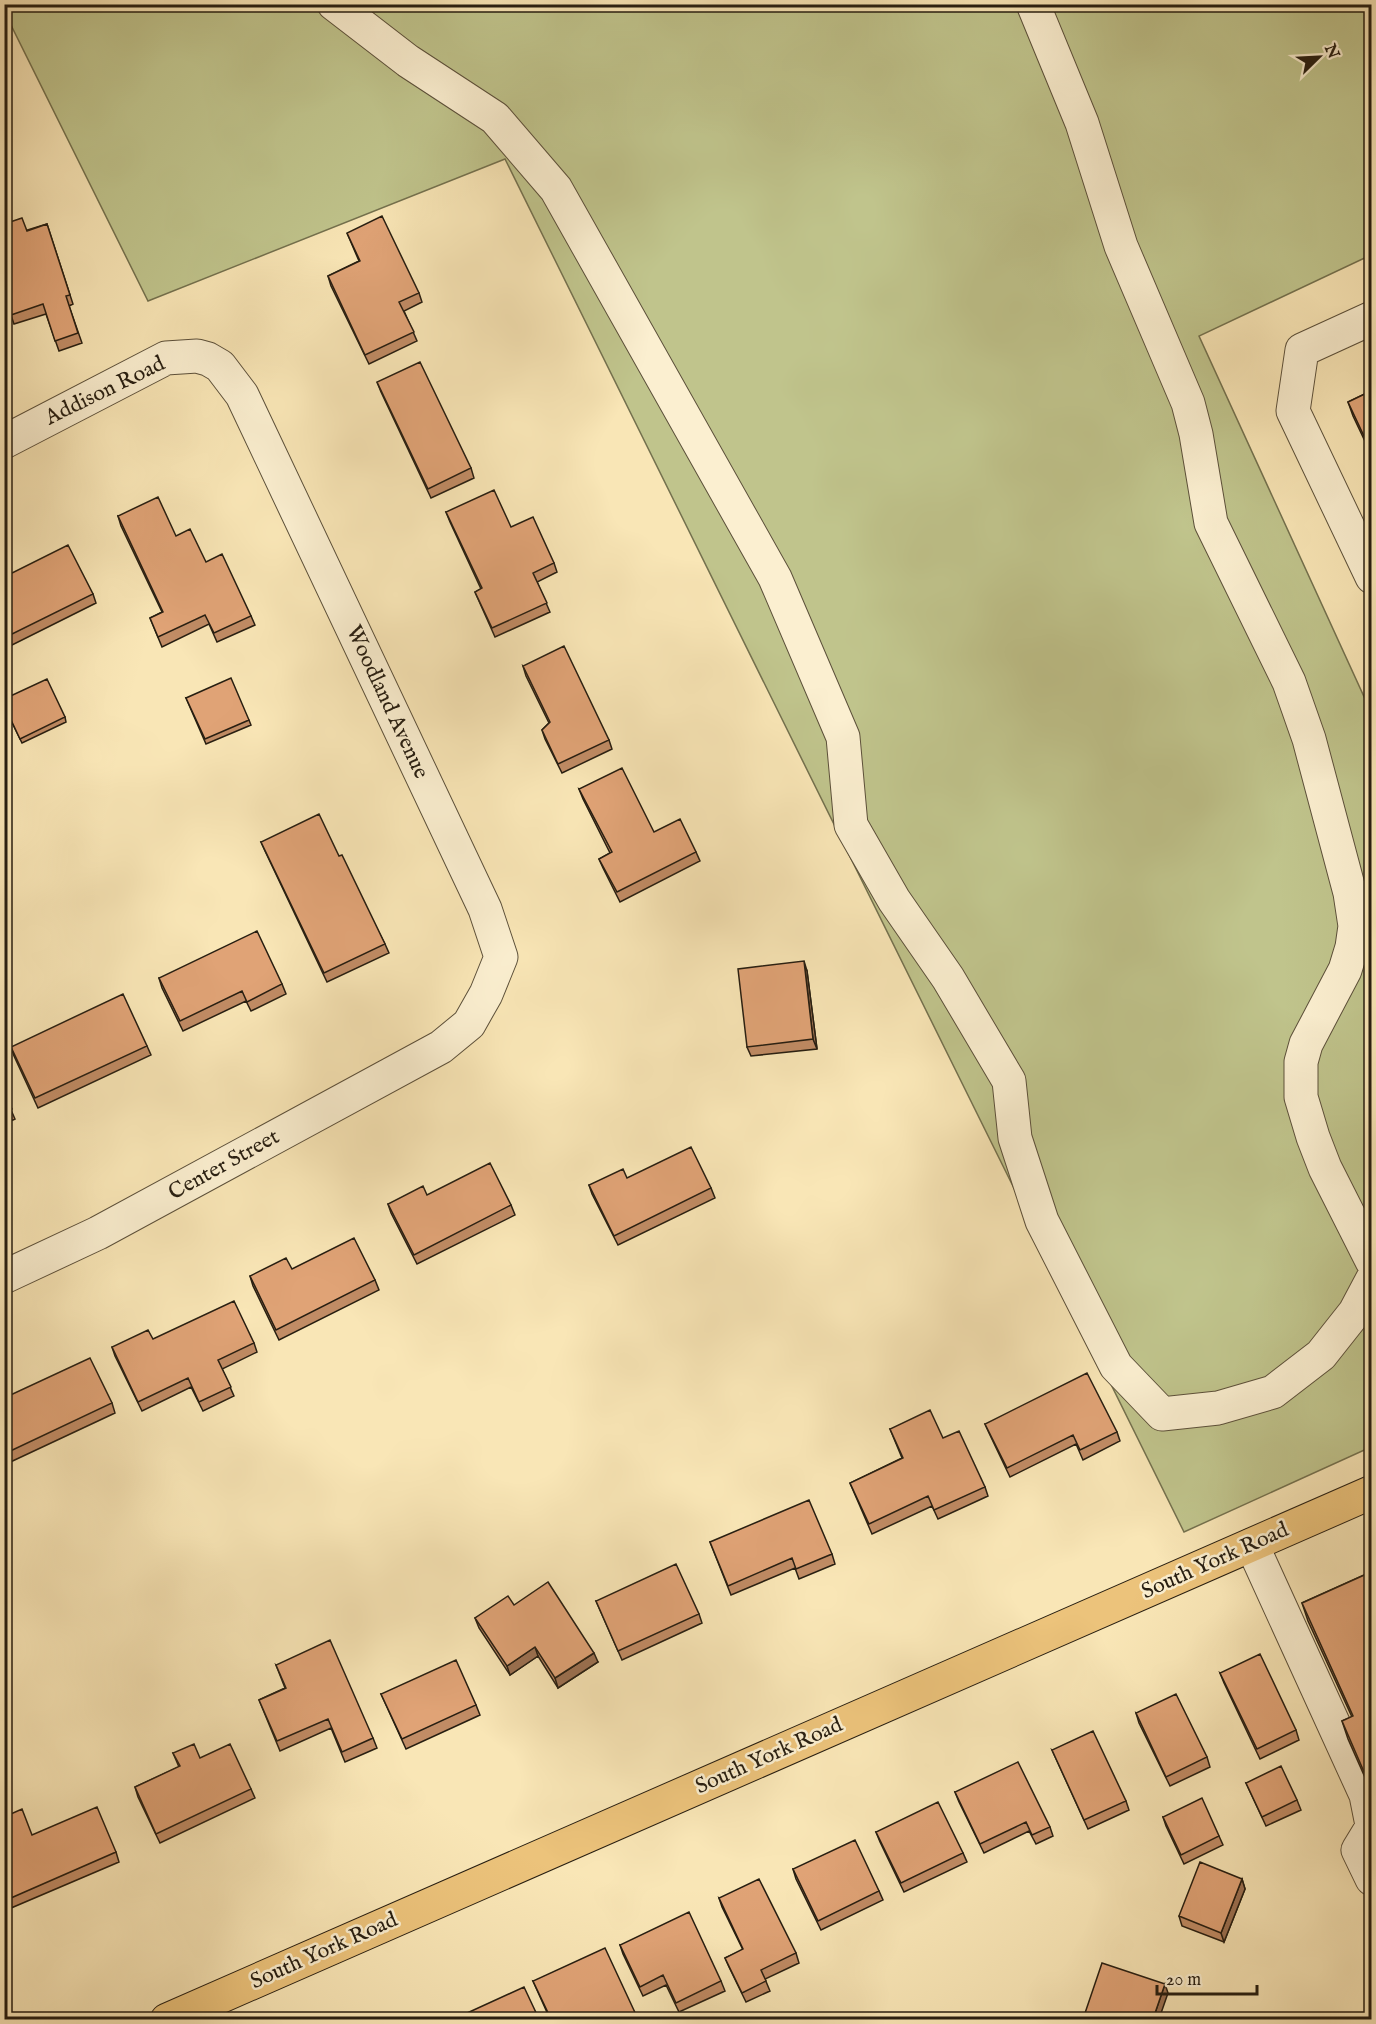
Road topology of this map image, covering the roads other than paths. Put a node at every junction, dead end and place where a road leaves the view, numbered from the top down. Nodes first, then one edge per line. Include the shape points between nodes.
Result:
1 (334, 4) edge
2 (1033, 4) edge
3 (1371, 318) edge
4 (208, 359) joint
5 (4, 442) edge
6 (1371, 577) edge
7 (441, 1047) joint
8 (1371, 1261) edge
9 (4, 1277) edge
10 (1371, 1280) edge
11 (1371, 1492) edge
12 (1252, 1545) junction
13 (1371, 1826) edge
14 (1371, 1879) edge
15 (167, 2019) edge

1 - 10 street via 408,61 495,118 556,189 775,578 843,737 851,825 1008,1081 1015,1138 1042,1221 1116,1366 1162,1414 1218,1408 1273,1392 1321,1355 1355,1312
2 - 8 street via 1082,123 1121,246 1188,403 1211,523 1302,713 1354,916 1352,947 1345,970 1306,1044 1300,1085 1316,1144
3 - 6 street via 1302,350 1293,411
4 - 5 street, Addison Road via 166,358
4 - 7 street, Woodland Avenue via 220,366 242,395 485,909 498,947 501,957 486,994 469,1023
7 - 9 street, Center Street via 98,1233
11 - 12 main road, South York Road
12 - 13 street via 1366,1795
12 - 15 main road, South York Road
13 - 14 street via 1358,1850

